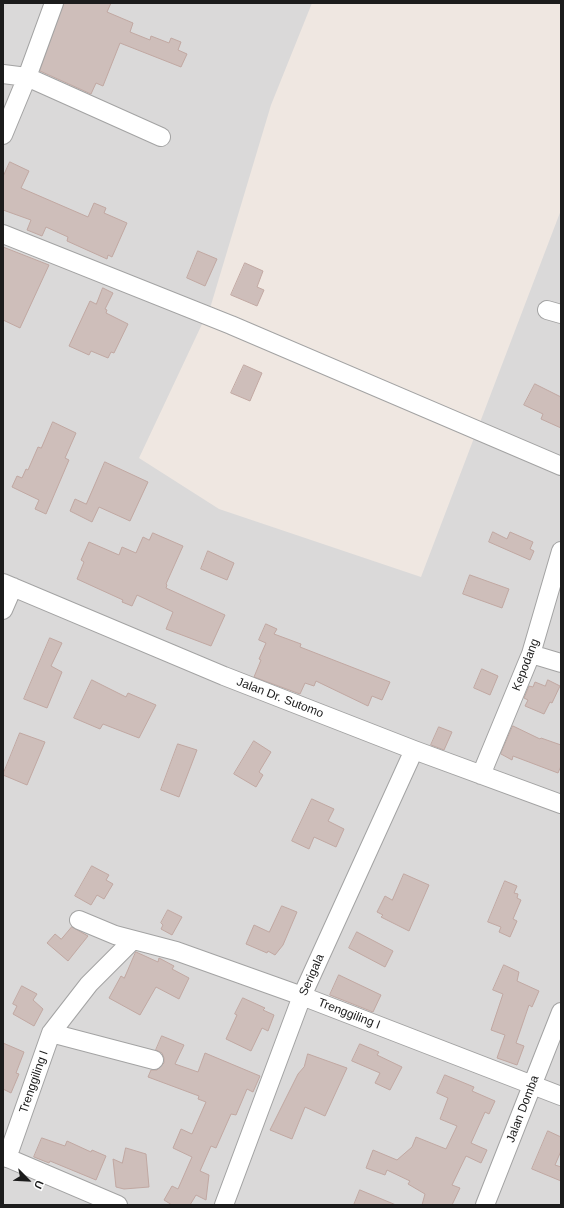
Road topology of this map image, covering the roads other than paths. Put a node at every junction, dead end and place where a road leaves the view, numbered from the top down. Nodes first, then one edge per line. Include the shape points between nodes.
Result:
1 (54, 3) edge
2 (3, 74) edge
3 (27, 77) junction
4 (3, 135) edge
5 (161, 137) dead end
6 (3, 234) edge
7 (561, 466) edge
8 (561, 551) edge
9 (8, 585) edge
10 (3, 610) edge
11 (531, 654) junction
12 (561, 663) edge
13 (414, 750) junction
14 (481, 775) junction
15 (561, 804) edge
16 (79, 920) dead end
17 (133, 940) junction
18 (302, 996) junction
19 (561, 1012) edge
20 (51, 1033) junction
21 (154, 1060) dead end
22 (533, 1084) junction
23 (561, 1096) edge
24 (5, 1157) edge
25 (118, 1205) edge
26 (224, 1205) edge
27 (485, 1205) edge

1 - 3 street
2 - 3 street
3 - 4 street
3 - 5 street
6 - 7 street via 231,325
8 - 11 street, Kepodang
9 - 10 street
9 - 13 street, Jalan Dr. Sutomo via 224,676
11 - 12 street
11 - 14 street, Kepodang
13 - 14 street, Jalan Dr. Sutomo
13 - 18 street, Serigala
14 - 15 street, Jalan Dr. Sutomo
16 - 17 street, Trenggiling I
17 - 18 street, Trenggiling I via 176,951
17 - 20 street, Trenggiling I via 89,984
18 - 22 street, Trenggiling I
18 - 26 street, Serigala
19 - 22 street, Jalan Domba
20 - 21 street
20 - 24 street, Trenggiling I
22 - 23 street, Trenggiling I
22 - 27 street, Jalan Domba
24 - 25 street

